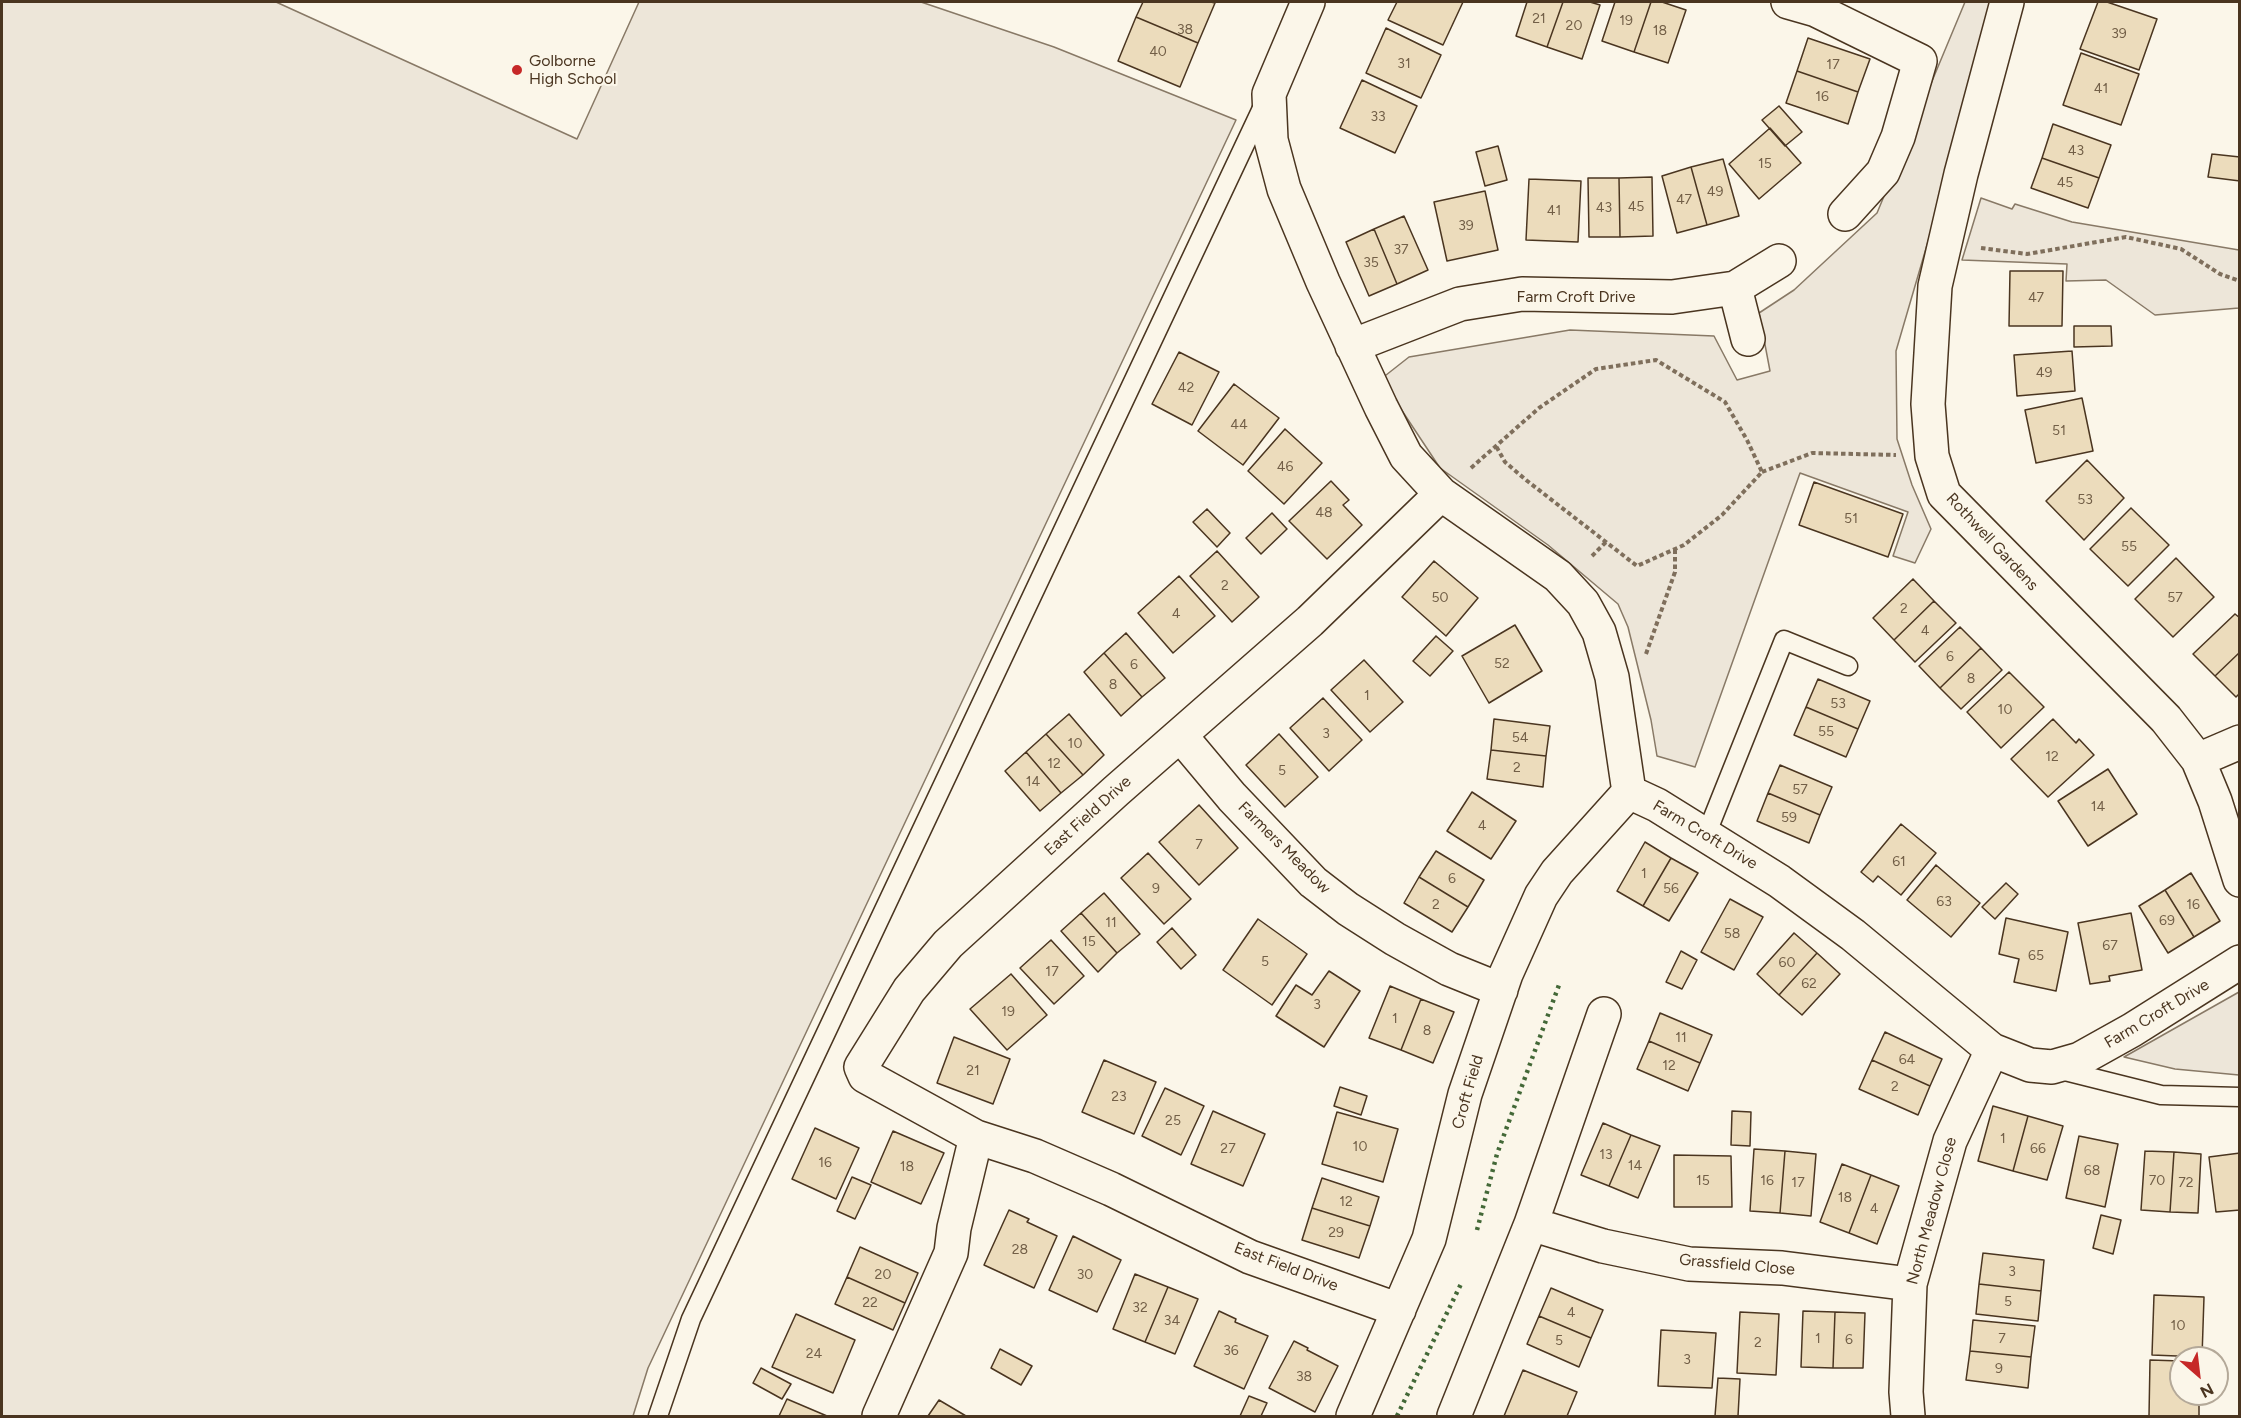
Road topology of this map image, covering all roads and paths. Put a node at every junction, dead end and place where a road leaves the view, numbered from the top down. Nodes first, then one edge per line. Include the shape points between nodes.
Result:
1 (1308, 2) edge
2 (1788, 2) edge
3 (2007, 2) edge
4 (1269, 94) junction
5 (1845, 214) dead end
6 (1945, 242) junction
7 (1779, 261) dead end
8 (2240, 281) edge
9 (1735, 288) junction
10 (1748, 339) dead end
11 (1352, 345) junction
12 (1496, 446) junction
13 (1932, 456) junction
14 (1762, 472) junction
15 (1441, 495) junction
16 (1675, 549) junction
17 (1642, 664) dead end
18 (1848, 666) dead end
19 (1180, 735) junction
20 (2240, 742) edge
21 (2198, 760) junction
22 (1629, 792) junction
23 (1706, 835) junction
24 (2240, 880) edge
25 (2240, 962) edge
26 (1501, 990) junction
27 (1604, 1014) dead end
28 (1992, 1050) junction
29 (2052, 1067) junction
30 (2240, 1097) edge
31 (976, 1137) junction
32 (1531, 1224) junction
33 (1910, 1284) junction
34 (1399, 1310) junction
35 (658, 1416) edge
36 (879, 1416) edge
37 (1353, 1416) edge
38 (1454, 1416) edge
39 (1908, 1416) edge

1 - 4 street
2 - 5 street via 1815,10 1920,61 1898,137 1883,172
3 - 6 street, Rothwell Gardens
4 - 11 street via 1271,140 1282,181
4 - 35 lane via 696,1309
6 - 8 path via 2026,254 2126,237 2181,249 2220,274
6 - 13 street, Rothwell Gardens via 1935,286 1928,404
7 - 9 street, Farm Croft Drive
9 - 10 street
9 - 11 street, Farm Croft Drive via 1672,297 1512,296 1460,304
11 - 15 street via 1406,456
12 - 14 path via 1539,408 1596,369 1656,360 1725,402
12 - 15 path
12 - 16 path via 1505,462 1526,480 1637,566
13 - 14 path via 1812,453
13 - 21 street, Rothwell Gardens via 1944,494 2166,719
14 - 16 path via 1722,515
15 - 19 street, East Field Drive via 1310,621
15 - 22 street via 1558,576 1583,603 1599,632 1612,677
16 - 17 path via 1675,572
18 - 23 lane via 1784,640
19 - 26 street, Farmers Meadow via 1232,797 1313,882 1395,939 1449,969
19 - 31 street, East Field Drive via 948,944 909,990 863,1063 865,1076
20 - 21 street
21 - 24 street, Rothwell Gardens
22 - 23 street, Farm Croft Drive
22 - 26 street, Croft Field via 1557,872 1541,896
23 - 28 street, Farm Croft Drive via 1779,880 1853,935
25 - 29 street, Farm Croft Drive via 2091,1054
26 - 34 street, Croft Field via 1465,1094 1428,1239
27 - 32 street
28 - 29 street, Farm Croft Drive via 2030,1065
28 - 33 street, North Meadow Close via 1950,1141
29 - 30 lane via 2161,1095
31 - 34 street, East Field Drive via 1057,1165 1250,1257
31 - 36 street via 951,1253
32 - 33 street, Grassfield Close via 1603,1246 1689,1264 1782,1268
32 - 38 street
33 - 39 street, North Meadow Close
34 - 37 street, Croft Field

